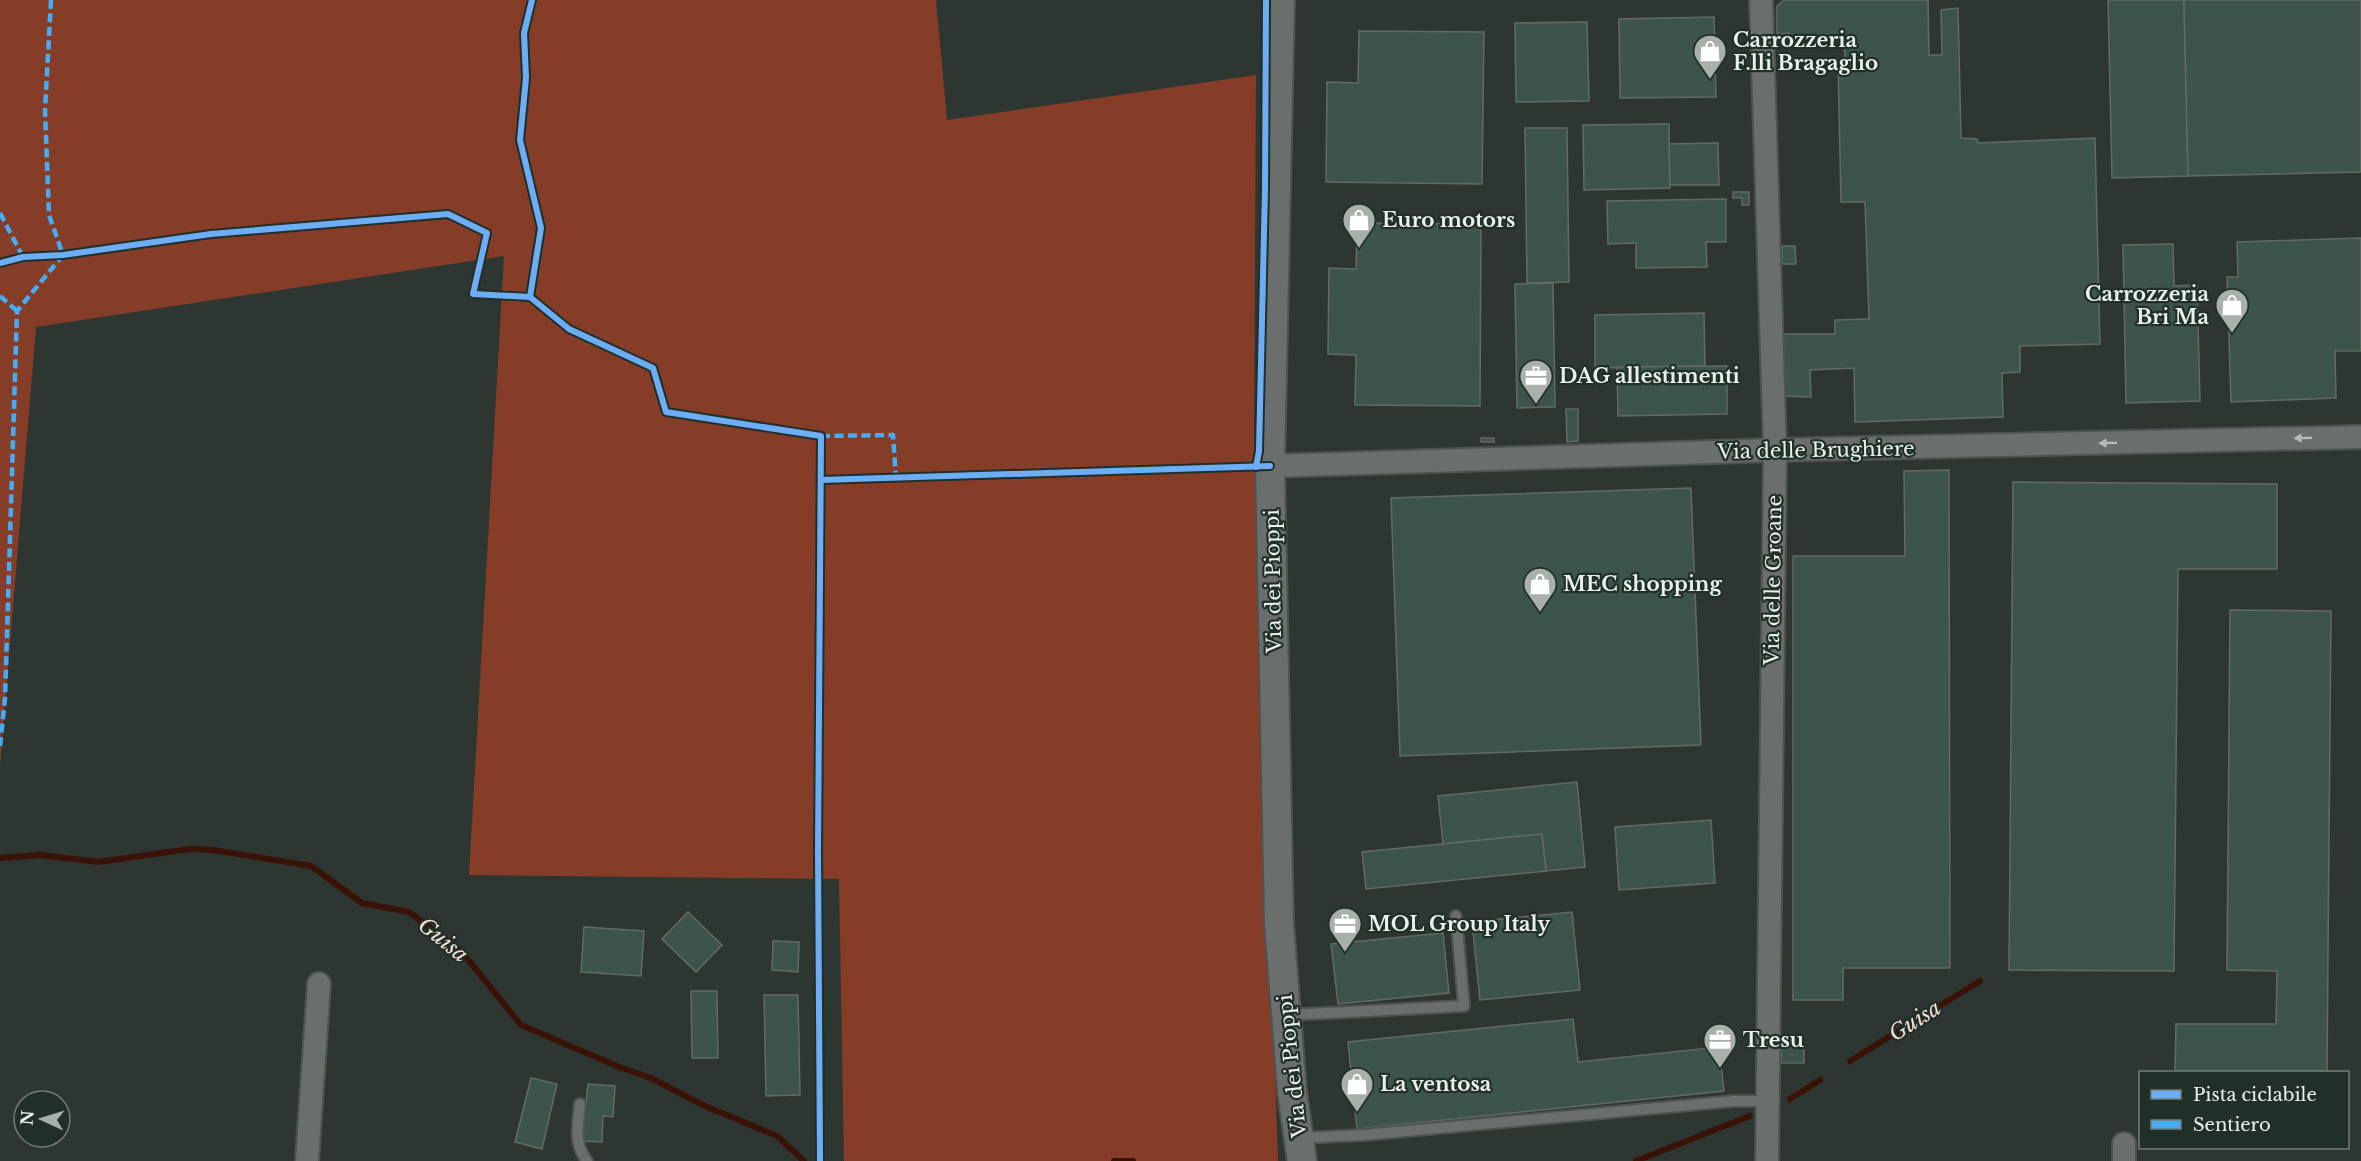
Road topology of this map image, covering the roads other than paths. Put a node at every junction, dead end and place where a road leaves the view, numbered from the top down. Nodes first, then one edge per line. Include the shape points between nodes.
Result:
1 (1280, 0) edge
2 (1761, 0) edge
3 (2361, 437) edge
4 (1775, 450) junction
5 (1270, 466) junction
6 (1456, 916) dead end
7 (319, 984) dead end
8 (1285, 1015) junction
9 (1768, 1101) junction
10 (580, 1104) dead end
11 (1300, 1149) edge
12 (307, 1161) edge
13 (587, 1161) edge
14 (1767, 1161) edge

1 - 5 street, Via dei Pioppi
2 - 4 street, Via delle Groane
3 -> 4 street, Via delle Brughiere
4 - 5 street, Via delle Brughiere
4 - 9 street, Via delle Groane
5 - 8 street, Via dei Pioppi via 1279,923
6 - 8 lane via 1464,1006
7 - 12 street
8 - 11 street, Via dei Pioppi
9 - 11 lane via 1363,1135
9 - 14 street, Via delle Groane
10 - 13 lane via 576,1140

